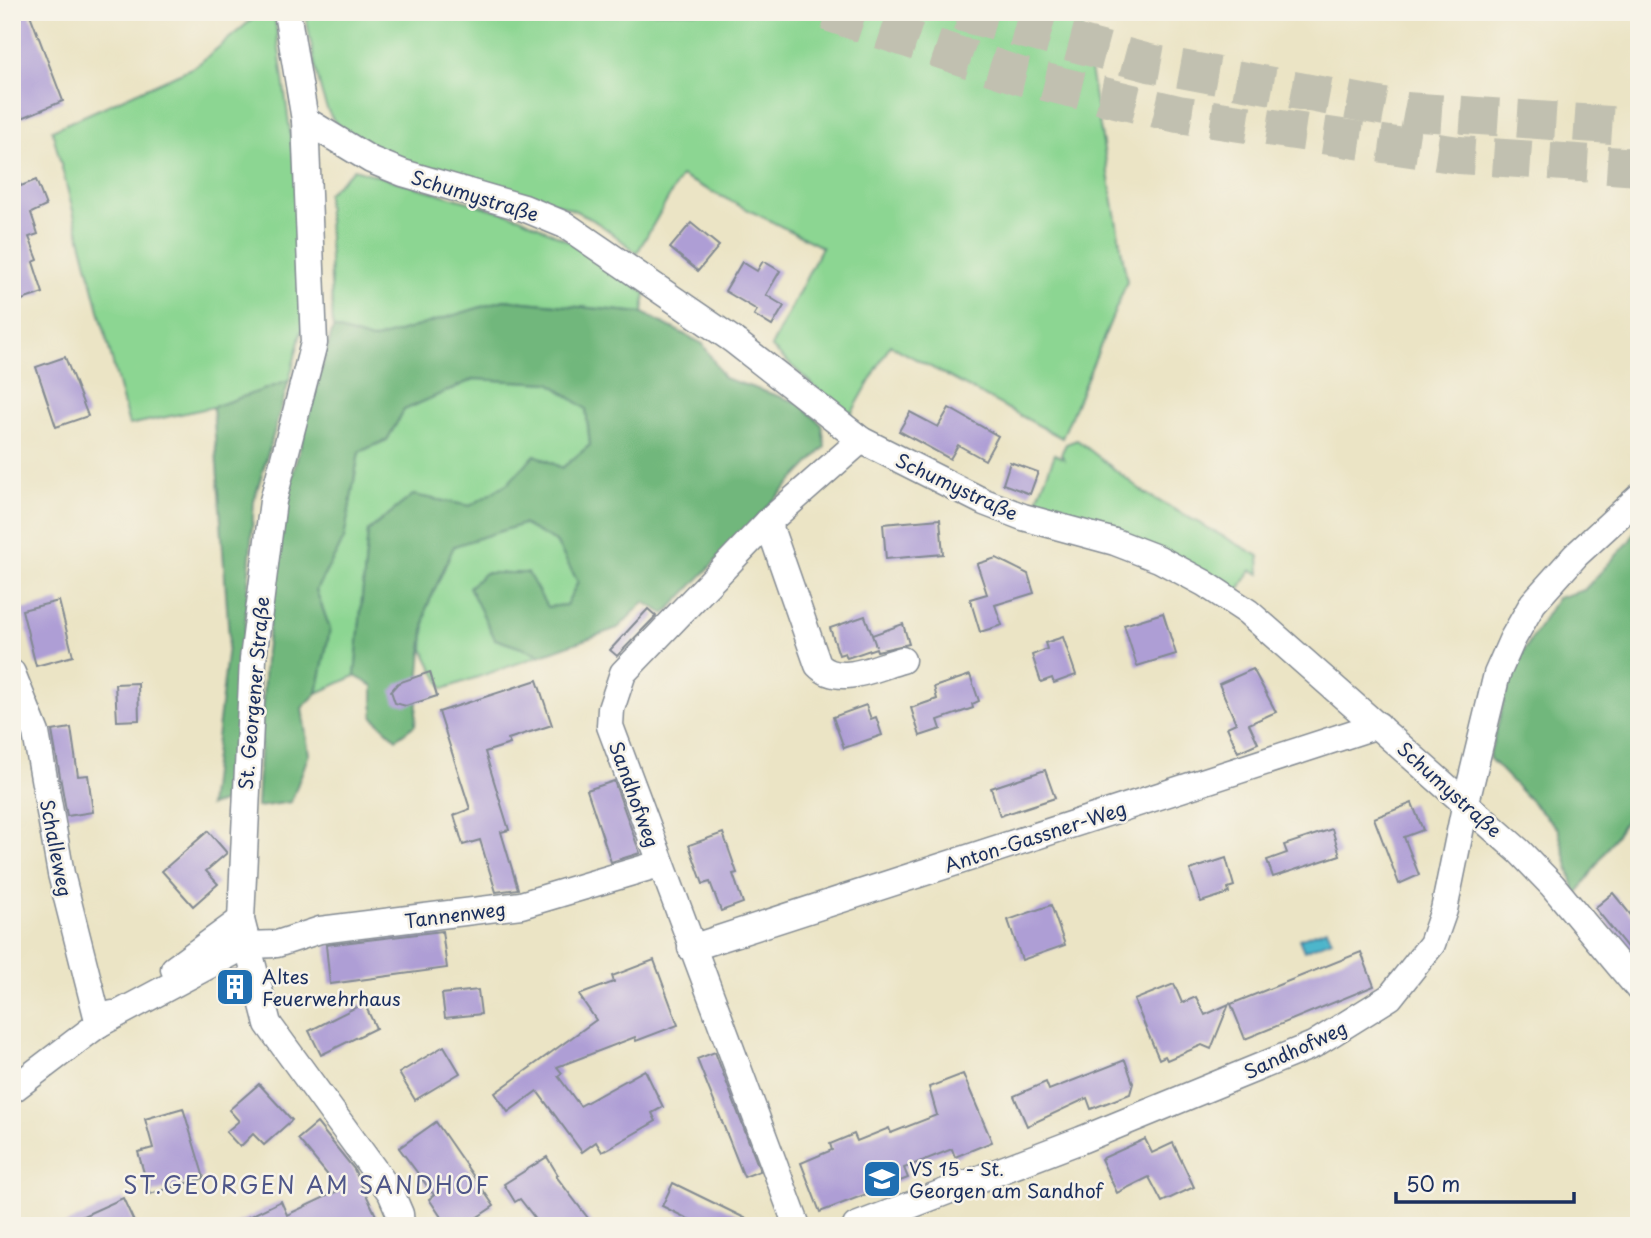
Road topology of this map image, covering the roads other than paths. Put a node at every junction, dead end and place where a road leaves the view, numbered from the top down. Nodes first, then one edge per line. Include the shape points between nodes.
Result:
1 (287, 12) edge
2 (305, 120) junction
3 (861, 440) junction
4 (1639, 497) edge
5 (768, 522) junction
6 (902, 660) dead end
7 (12, 673) edge
8 (1378, 725) junction
9 (1466, 802) junction
10 (659, 864) junction
11 (244, 932) junction
12 (691, 948) junction
13 (1639, 989) edge
14 (99, 1024) junction
15 (12, 1090) edge
16 (860, 1225) edge
17 (401, 1226) edge
18 (797, 1226) edge

1 - 2 street
2 - 3 street, Schumystraße via 371,160 403,173 524,208 565,225 733,340
2 - 11 street, St. Georgener Straße via 314,342 272,501 253,659
3 - 5 street, Sandhofweg
3 - 8 street, Schumystraße via 984,502 1115,542 1204,583 1248,612
4 - 9 street, Sandhofweg via 1576,555 1522,622 1497,674
5 - 6 street via 818,665 838,677
5 - 10 street, Sandhofweg via 623,673 611,709 610,726
7 - 14 street, Schalleweg via 36,733 61,874
8 - 9 street, Schumystraße
8 - 12 street, Anton-Gassner-Weg
9 - 13 street, Schumystraße via 1552,885
9 - 16 street, Sandhofweg via 1444,910 1432,944 1390,997 1313,1045
10 - 11 street, Tannenweg via 521,905 320,930 277,944
10 - 12 street, Sandhofweg
11 - 14 street
11 - 17 street, St. Georgener Straße via 268,1024 391,1193
12 - 18 street, Sandhofweg
14 - 15 street

